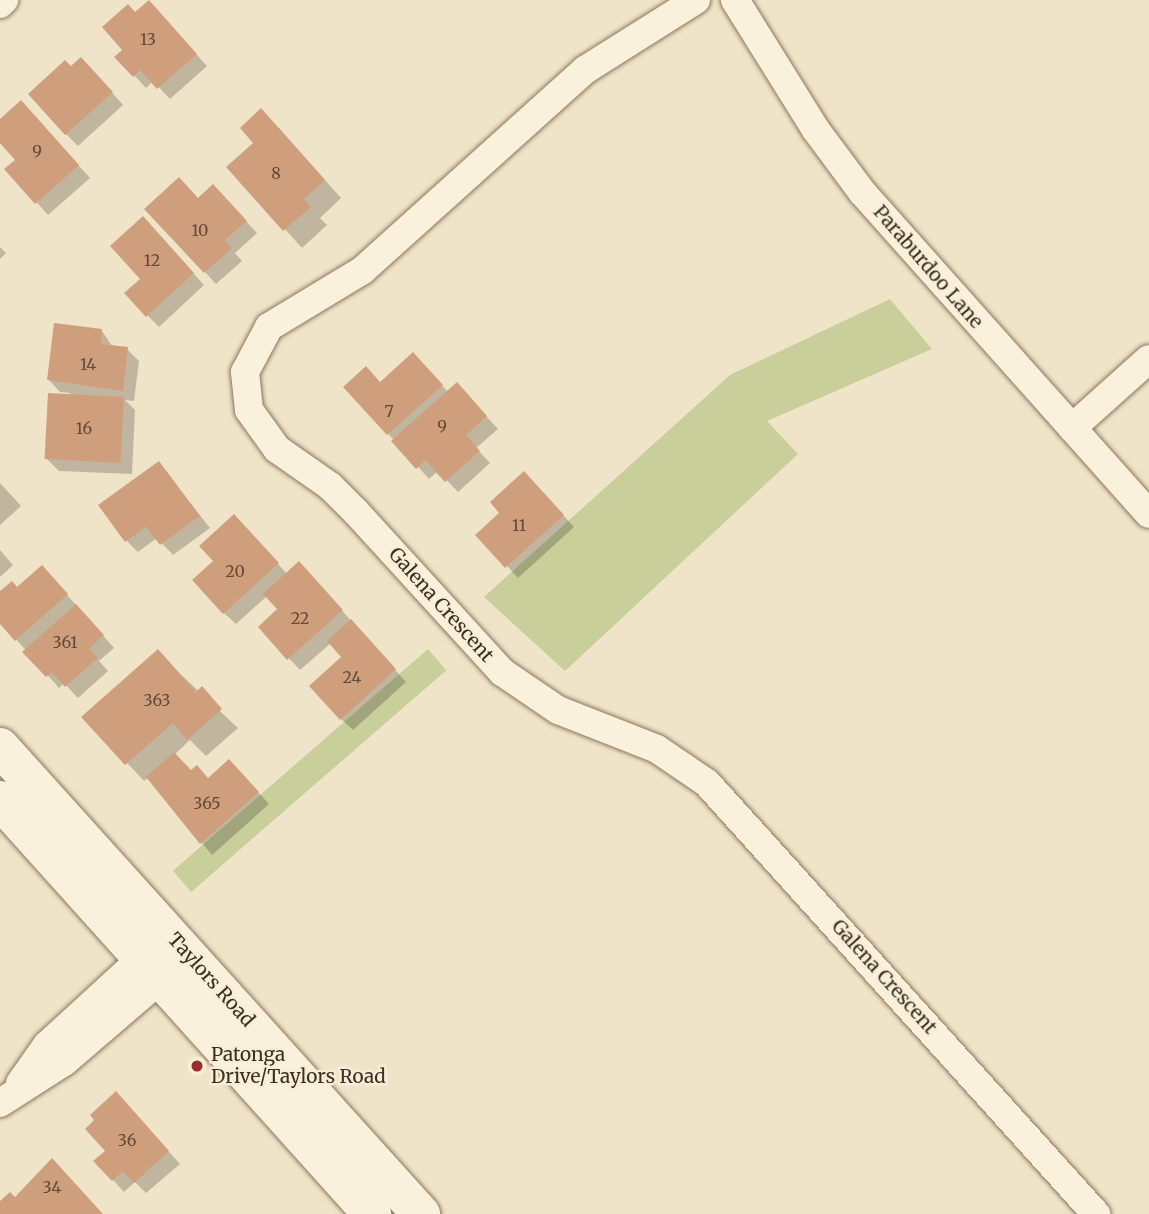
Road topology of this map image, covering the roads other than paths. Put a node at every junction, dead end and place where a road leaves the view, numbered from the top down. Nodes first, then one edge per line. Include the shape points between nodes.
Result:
1 (4, 0) edge
2 (696, 0) edge
3 (735, 0) edge
4 (0, 4) edge
5 (1149, 359) edge
6 (1072, 428) junction
7 (1149, 514) edge
8 (0, 747) edge
9 (0, 800) edge
10 (180, 946) junction
11 (152, 968) junction
12 (7, 1097) edge
13 (372, 1214) edge
14 (421, 1214) edge
15 (1096, 1214) edge

1 - 4 street
2 - 15 street, Galena Crescent via 585,70 363,271 269,327 245,372 248,410 277,449 330,486 502,671 558,710 681,763 727,802
3 - 6 street, Paraburdoo Lane via 816,130 862,192
5 - 6 street
6 - 7 street, Paraburdoo Lane
8 - 10 main road, Taylors Road
9 - 11 main road, Taylors Road
10 - 11 main road
10 - 14 main road, Taylors Road
11 - 12 street via 64,1062
11 - 13 main road, Taylors Road

